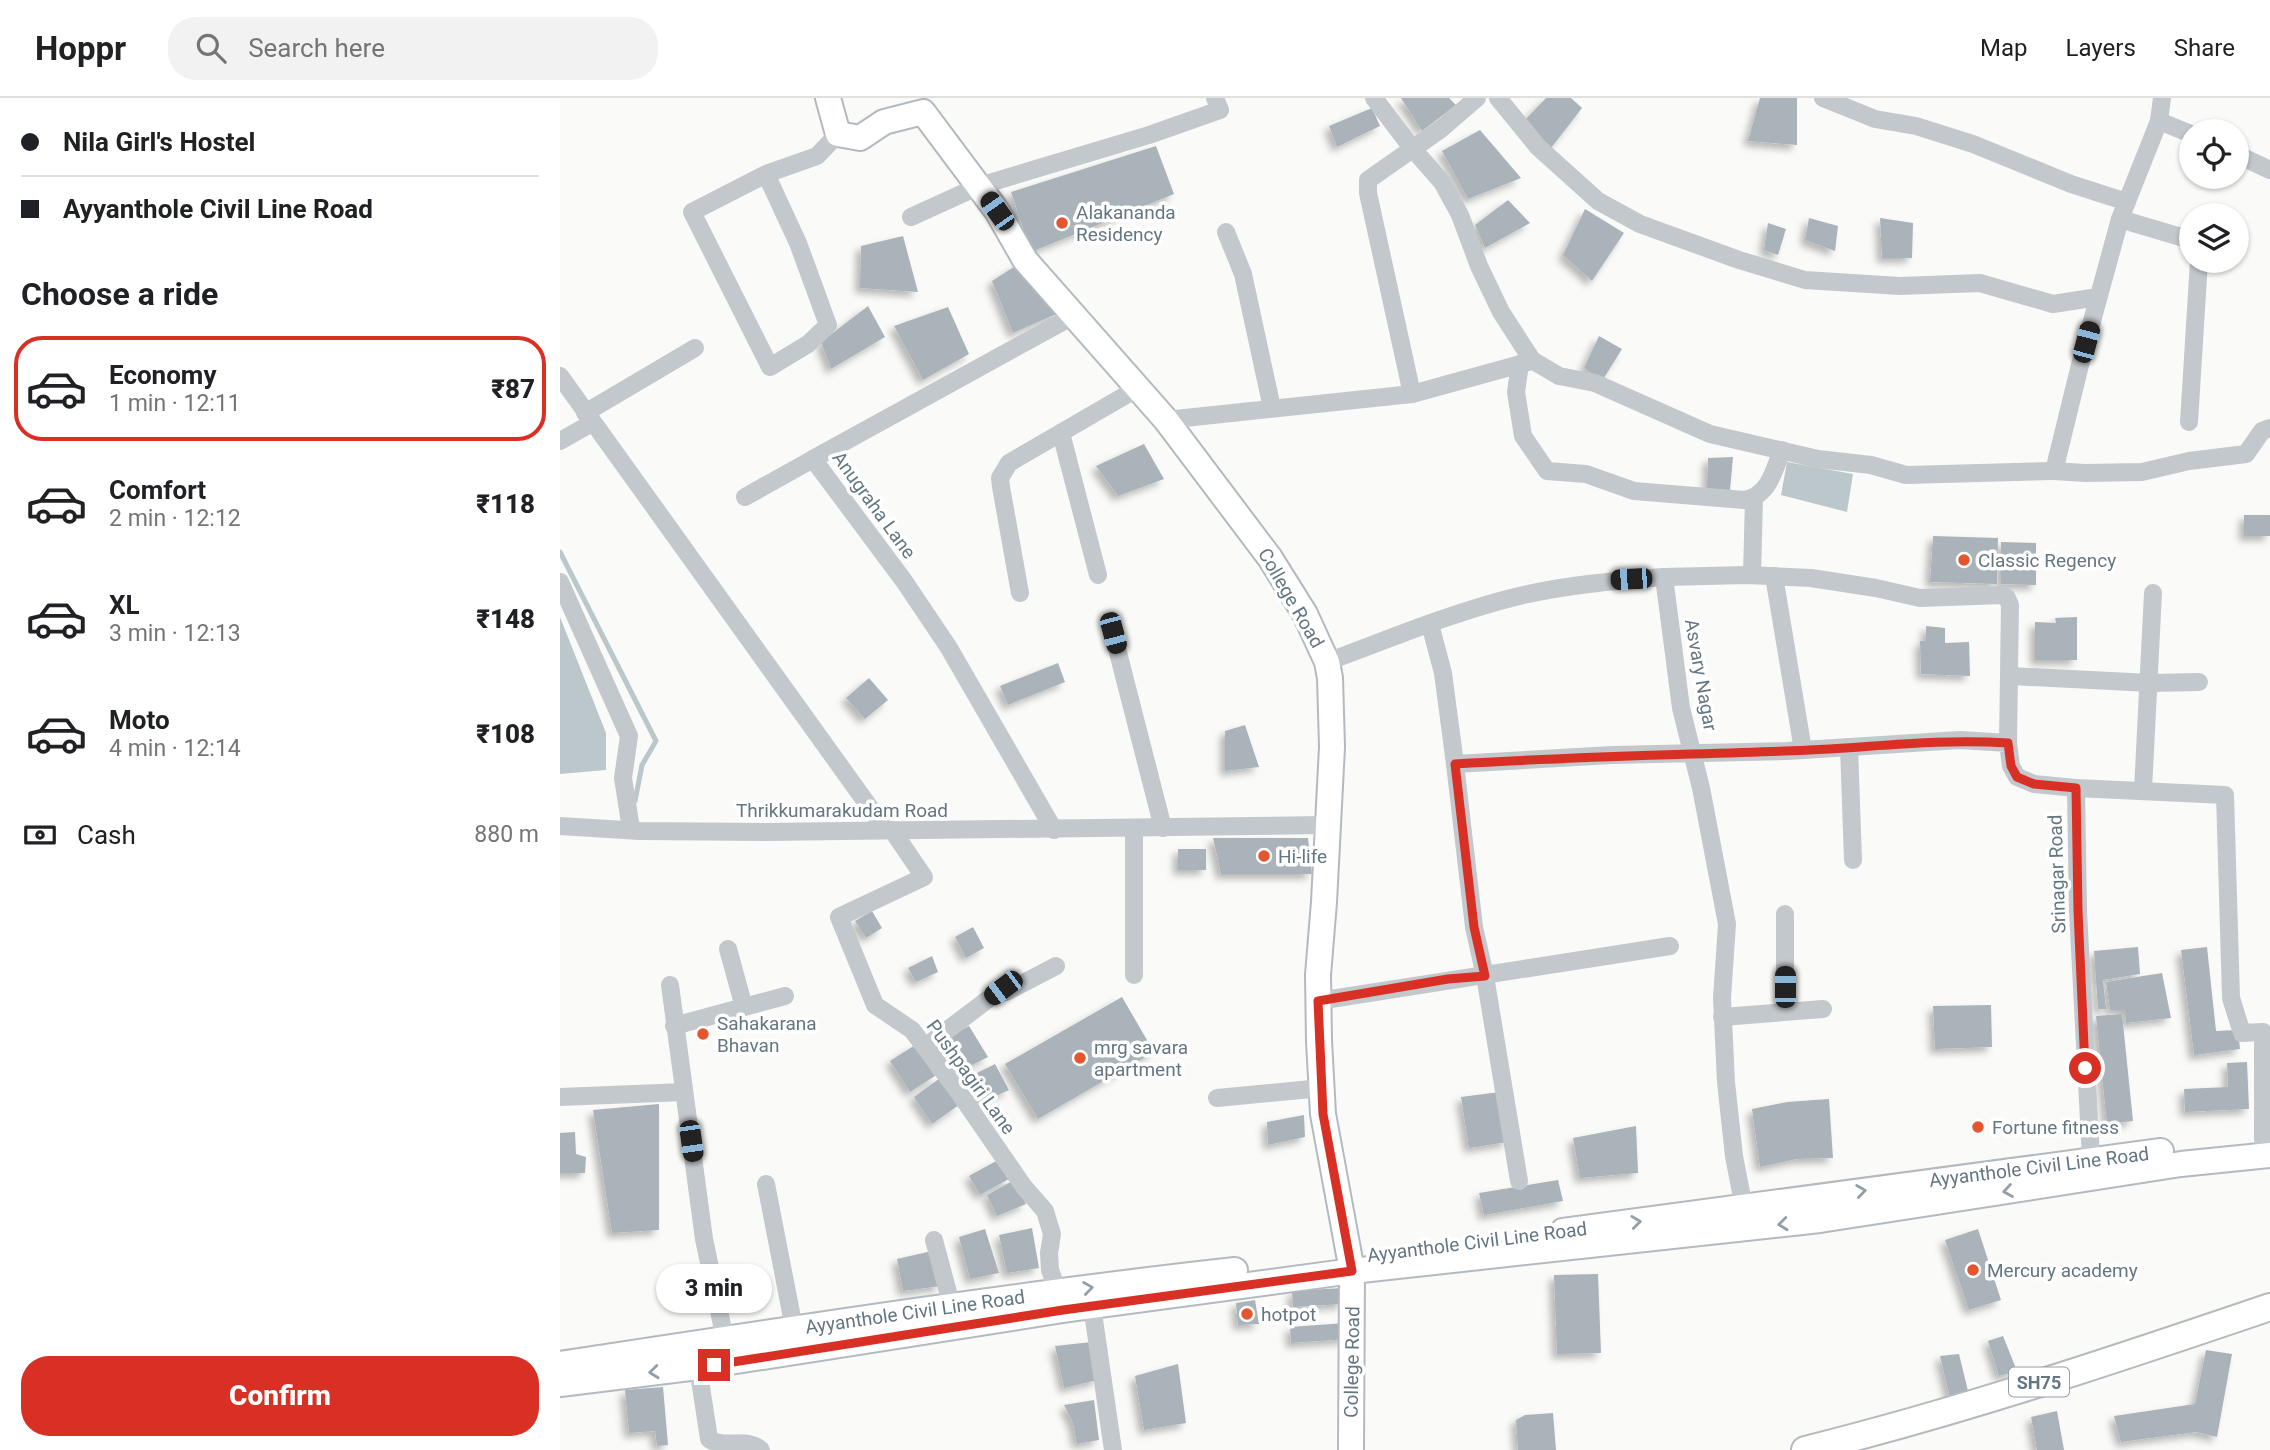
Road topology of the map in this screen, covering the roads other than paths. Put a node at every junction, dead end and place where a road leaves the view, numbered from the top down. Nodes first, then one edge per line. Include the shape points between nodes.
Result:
1 (828, 98) edge
2 (1215, 98) edge
3 (1374, 98) edge
4 (1476, 98) edge
5 (1498, 98) edge
6 (1823, 98) edge
7 (2162, 98) edge
8 (922, 105) edge
9 (2159, 121) junction
10 (2179, 129) edge
11 (838, 134) junction
12 (1412, 148) junction
13 (2249, 160) edge
14 (2270, 170) edge
15 (766, 174) junction
16 (979, 186) junction
17 (2127, 202) junction
18 (911, 217) dead end
19 (2120, 219) junction
20 (1226, 233) dead end
21 (2179, 236) edge
22 (2198, 273) edge
23 (2098, 297) junction
24 (1073, 316) junction
25 (695, 348) dead end
26 (1526, 362) junction
27 (560, 376) edge
28 (1138, 388) junction
29 (1412, 394) junction
30 (1272, 408) junction
31 (589, 418) junction
32 (1166, 420) junction
33 (2189, 422) dead end
34 (2270, 428) edge
35 (1060, 433) junction
36 (560, 441) edge
37 (1782, 450) junction
38 (813, 458) junction
39 (2054, 471) junction
40 (745, 497) dead end
41 (1754, 498) junction
42 (1098, 575) dead end
43 (1752, 575) junction
44 (1774, 576) junction
45 (1664, 577) junction
46 (560, 582) edge
47 (1020, 593) dead end
48 (2153, 593) dead end
49 (1430, 624) junction
50 (1113, 633) dead end
51 (1327, 662) junction
52 (2010, 676) junction
53 (2199, 682) dead end
54 (2150, 683) junction
55 (2008, 743) junction
56 (1849, 747) junction
57 (1803, 750) junction
58 (1694, 754) junction
59 (1455, 764) junction
60 (2076, 788) junction
61 (2143, 790) junction
62 (1328, 825) junction
63 (560, 827) edge
64 (1163, 828) junction
65 (631, 829) junction
66 (1133, 829) junction
67 (889, 830) junction
68 (1054, 830) junction
69 (1853, 860) dead end
70 (1785, 914) dead end
71 (1670, 946) dead end
72 (728, 948) dead end
73 (1056, 966) dead end
74 (1134, 975) dead end
75 (1485, 976) junction
76 (670, 985) dead end
77 (785, 996) dead end
78 (1318, 1001) junction
79 (1823, 1009) dead end
80 (1785, 1011) junction
81 (1722, 1017) junction
82 (674, 1026) junction
83 (925, 1047) junction
84 (1322, 1088) junction
85 (684, 1092) junction
86 (560, 1097) edge
87 (1217, 1098) dead end
88 (2268, 1145) edge
89 (2091, 1159) junction
90 (1520, 1181) dead end
91 (766, 1184) dead end
92 (1744, 1208) junction
93 (934, 1240) dead end
94 (1351, 1265) junction
95 (1058, 1292) junction
96 (1092, 1306) junction
97 (2270, 1307) edge
98 (962, 1312) junction
99 (794, 1328) junction
100 (724, 1338) junction
101 (730, 1362) junction
102 (560, 1364) edge
103 (698, 1367) junction
104 (560, 1384) edge
105 (761, 1450) edge
106 (1113, 1450) edge
107 (1351, 1450) edge
108 (1805, 1450) edge

1 - 11 main road
2 - 16 street via 1220,110
3 - 12 street
4 - 12 street
5 - 23 street via 1538,147 1598,201 1640,224 1739,260 1805,280 1900,286 1980,283 2053,304
6 - 17 street via 1875,118 1973,144
7 - 9 street
8 - 11 main road, College Road via 860,138
8 - 16 main road, College Road
9 - 10 street
9 - 17 street
11 - 15 street via 817,156
12 - 26 street via 1442,182 1460,215 1479,266
12 - 29 street via 1372,176 1367,186
13 - 14 street
15 - 15 street via 692,212 770,367 808,344 828,325
16 - 18 street
16 - 24 main road, College Road via 1025,260
17 - 19 street
19 - 21 street
19 - 23 street
20 - 30 street via 1243,274
22 - 33 street
23 - 39 street
24 - 28 main road, College Road
24 - 38 street, Anugraha Lane
25 - 31 street
26 - 29 street
26 - 37 street via 1559,376 1595,383 1710,434
26 - 41 street via 1516,392 1523,436 1547,471 1586,474 1642,492
27 - 31 street
28 - 32 main road, College Road
28 - 35 street
29 - 30 street
30 - 32 street
31 - 36 street
31 - 67 street
32 - 51 main road, College Road via 1270,558 1305,614
34 - 39 street via 2262,430 2246,454 2141,472
35 - 42 street
35 - 47 street via 1009,463 1000,478
37 - 39 street via 1906,475
37 - 41 street via 1767,486
38 - 40 street
38 - 68 street, Anugraha Lane via 949,648
41 - 43 street
43 - 44 street
43 - 45 street
44 - 52 street via 1811,578 1920,598 2002,595 2011,605
44 - 57 street
45 - 49 street via 1592,582 1515,597
45 - 58 street, Asvary Nagar via 1681,708
46 - 65 street via 629,736 624,778
48 - 54 street
49 - 51 street
49 - 59 street via 1443,673
50 - 64 street
51 - 62 main road, College Road via 1332,747
52 - 54 street
52 - 55 street
53 - 54 street
54 - 61 street
55 - 56 street via 1960,740
55 - 60 street, Srinagar Road via 2017,777 2034,784
56 - 57 street
56 - 69 street
57 - 58 street
58 - 59 street
58 - 81 street, Asvary Nagar via 1727,924
59 - 75 street via 1474,927
60 - 61 street
60 - 89 street, Srinagar Road
61 - 88 street via 2225,795 2231,998 2242,1033 2263,1032
62 - 64 street, Thrikkumarakudam Road
62 - 78 main road, College Road
63 - 65 street, Thrikkumarakudam Road
64 - 66 street, Thrikkumarakudam Road
65 - 67 street, Thrikkumarakudam Road
66 - 68 street, Thrikkumarakudam Road
66 - 74 street
67 - 68 street, Thrikkumarakudam Road
67 - 83 street, Pushpagiri Lane via 924,877 839,917 875,1005 912,1030
70 - 80 street
71 - 75 street
72 - 82 street via 744,1007
73 - 83 street via 1006,992 1003,988
75 - 78 street
75 - 90 street
76 - 82 street
77 - 82 street
78 - 84 main road, College Road
79 - 80 street
80 - 81 street
81 - 92 street, Asvary Nagar via 1734,1156
82 - 85 street
83 - 95 street, Pushpagiri Lane via 1045,1211 1052,1234 1048,1261
84 - 87 street
84 - 94 main road, College Road
85 - 86 street
85 - 100 street via 704,1239
88 - 89 main road, Ayyanthole Civil Line Road
88 -> 94 main road via 2180,1164 1820,1220
92 -> 89 main road, Ayyanthole Civil Line Road
91 - 99 street
94 -> 92 main road, Ayyanthole Civil Line Road
93 - 98 street
95 -> 94 main road, Ayyanthole Civil Line Road
94 - 96 main road, Ayyanthole Civil Line Road
94 - 107 main road, College Road
95 - 98 main road, Ayyanthole Civil Line Road
96 - 98 main road, Ayyanthole Civil Line Road
96 - 106 street
97 - 108 main road, SH75 via 2112,1360
98 - 99 main road, Ayyanthole Civil Line Road
98 - 101 main road, Ayyanthole Civil Line Road
99 - 100 main road, Ayyanthole Civil Line Road
100 - 101 street
100 - 102 main road, Ayyanthole Civil Line Road
101 - 103 main road, Ayyanthole Civil Line Road
103 -> 104 main road, Ayyanthole Civil Line Road
103 - 105 street via 709,1439 723,1445 748,1443

